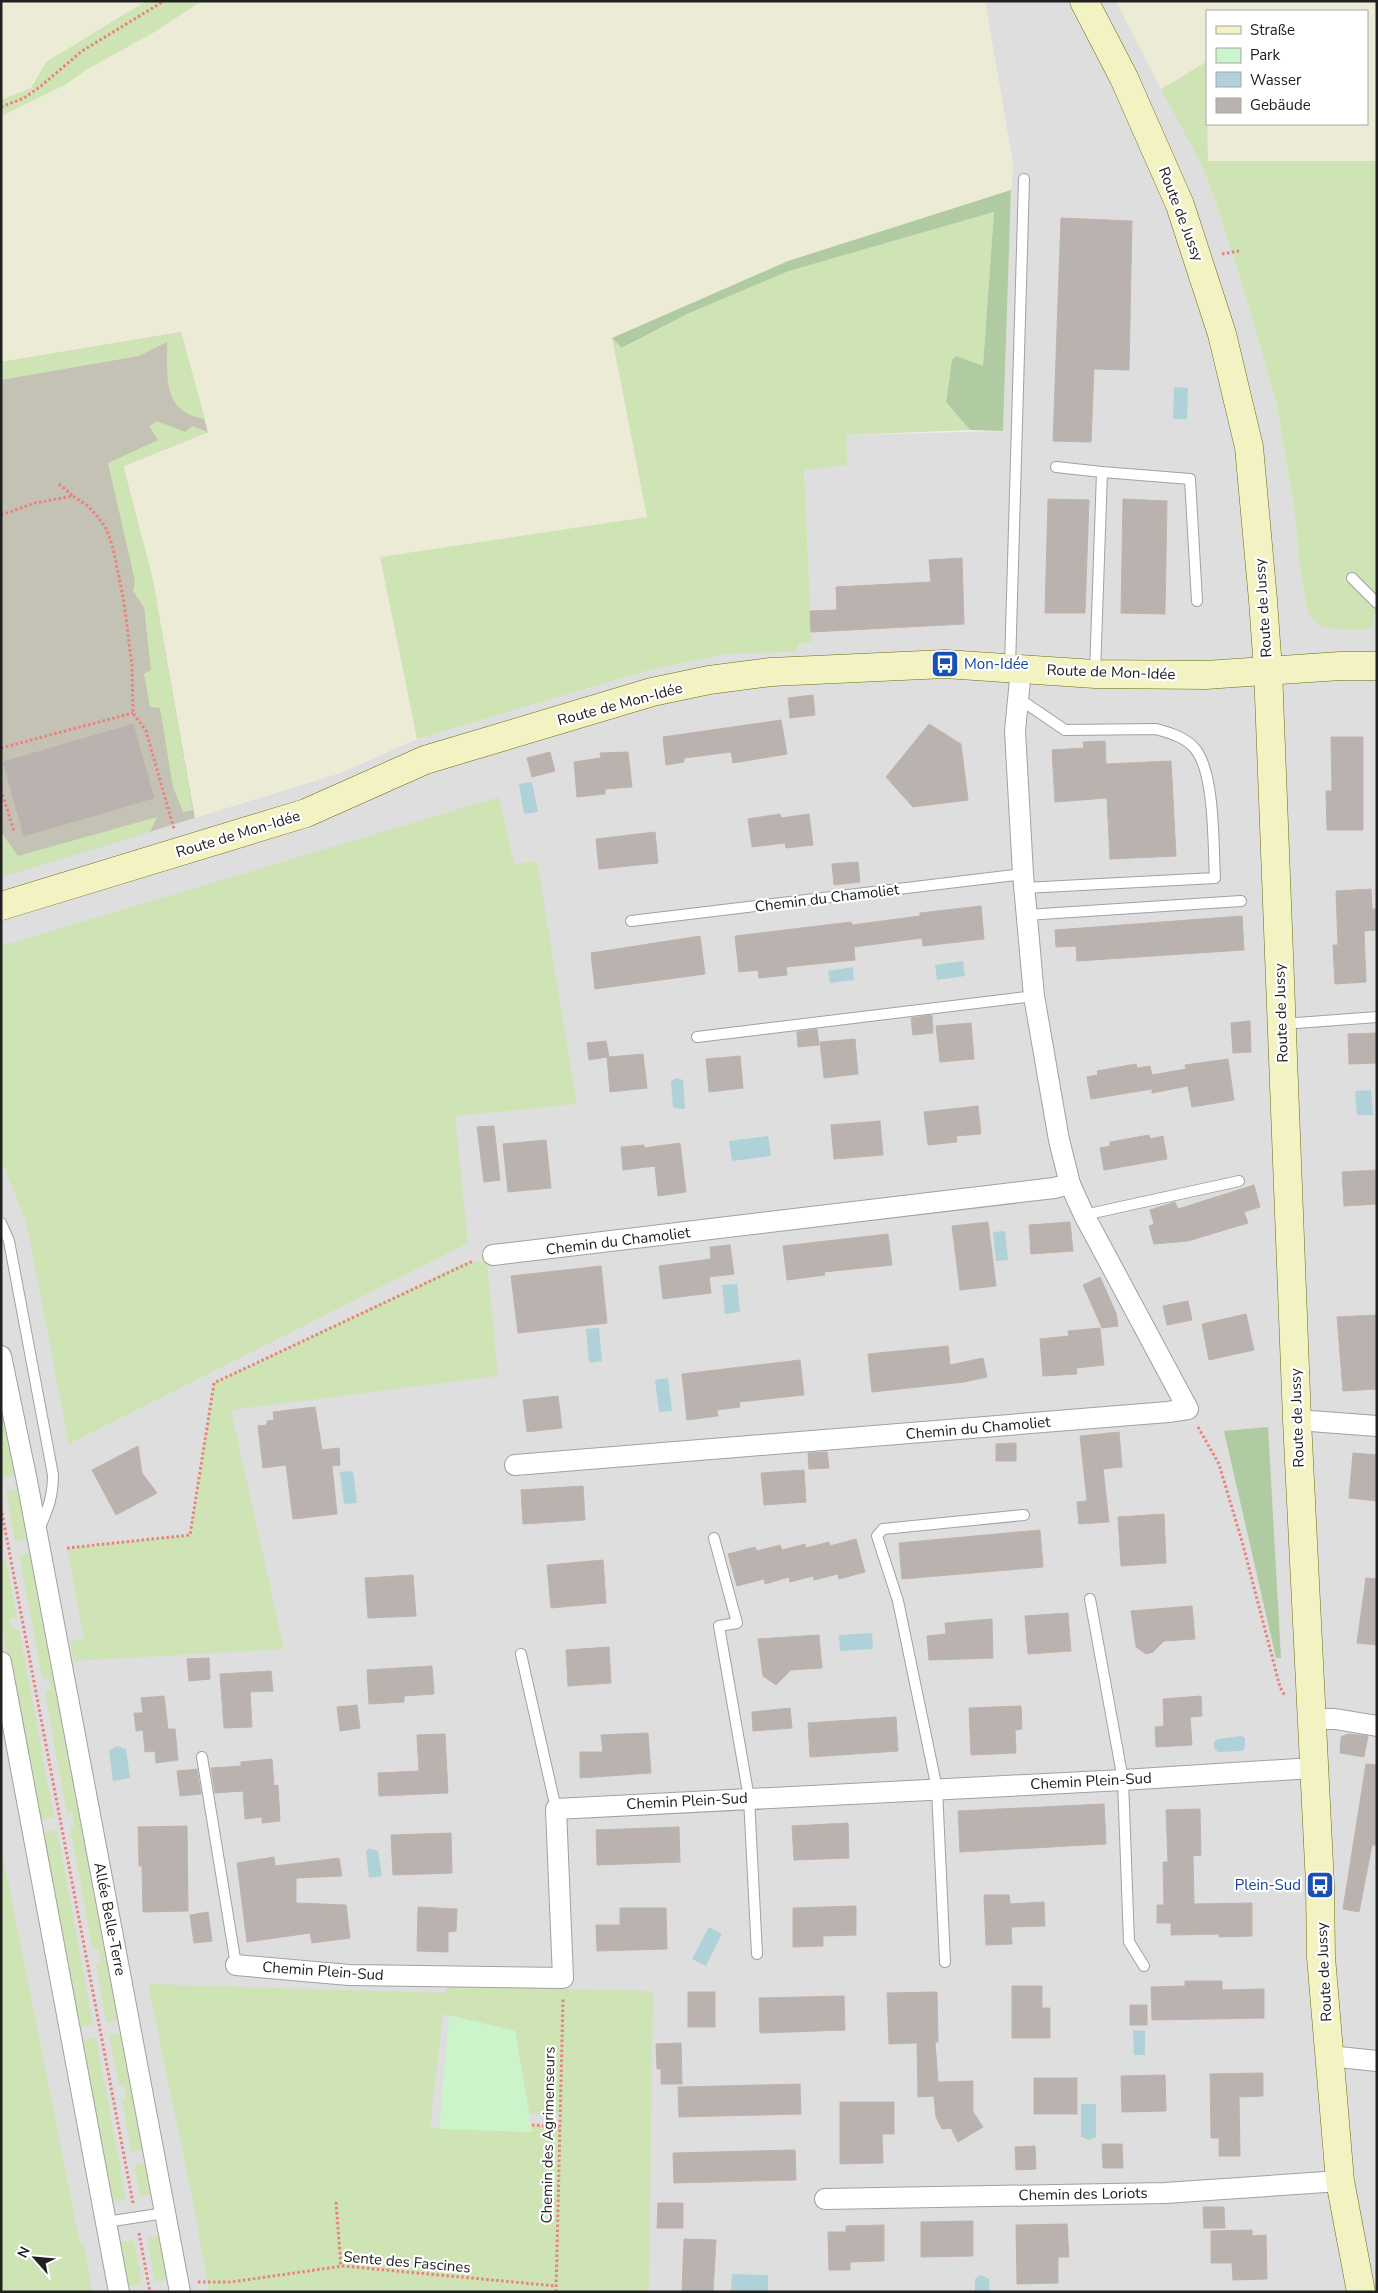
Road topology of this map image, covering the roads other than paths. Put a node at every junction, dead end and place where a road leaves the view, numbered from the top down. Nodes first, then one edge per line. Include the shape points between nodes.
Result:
1 (1084, 1) edge
2 (1024, 180) dead end
3 (1056, 467) dead end
4 (1102, 472) junction
5 (1352, 578) dead end
6 (1197, 601) dead end
7 (1377, 603) edge
8 (1377, 666) edge
9 (1015, 668) junction
10 (1268, 670) junction
11 (1095, 674) junction
12 (1018, 698) junction
13 (1023, 881) junction
14 (1241, 901) dead end
15 (1, 906) edge
16 (1026, 915) junction
17 (630, 922) dead end
18 (1034, 996) junction
19 (1377, 1017) edge
20 (1282, 1024) junction
21 (697, 1037) dead end
22 (1239, 1181) dead end
23 (1070, 1184) junction
24 (1084, 1215) junction
25 (1, 1222) edge
26 (493, 1255) road end
27 (1, 1356) edge
28 (1297, 1420) junction
29 (1377, 1426) edge
30 (515, 1465) dead end
31 (1024, 1514) dead end
32 (714, 1538) dead end
33 (38, 1540) junction
34 (1090, 1599) dead end
35 (521, 1654) dead end
36 (1, 1662) edge
37 (1311, 1720) junction
38 (1377, 1726) edge
39 (202, 1757) dead end
40 (1313, 1768) junction
41 (1122, 1780) junction
42 (937, 1789) junction
43 (749, 1798) junction
44 (556, 1809) junction
45 (757, 1954) dead end
46 (945, 1962) dead end
47 (236, 1965) joint
48 (1144, 1966) dead end
49 (1328, 2056) junction
50 (1377, 2061) edge
51 (1340, 2181) junction
52 (825, 2199) dead end
53 (165, 2213) junction
54 (106, 2222) junction
55 (119, 2292) edge
56 (180, 2292) edge
57 (1361, 2292) edge

1 - 10 main road, Route de Jussy via 1133,96 1176,196 1222,334 1249,447
2 - 9 lane
3 - 4 lane
4 - 6 lane via 1190,479
4 - 11 lane
5 - 7 lane
8 - 10 main road, Route de Mon-Idée
9 - 11 main road, Route de Mon-Idée
9 - 12 street
9 - 15 main road, Route de Mon-Idée via 945,664 771,672 652,692 425,760 306,813
10 - 11 main road, Route de Mon-Idée via 1205,675
10 - 20 main road, Route de Jussy
12 - 13 street via 1015,731
12 - 13 lane, Chemin du Chamoliet via 1065,730 1156,729 1186,740 1196,750 1209,786 1215,878
13 - 16 street
13 - 17 lane, Chemin du Chamoliet
14 - 16 lane
16 - 18 street
18 - 21 lane
18 - 23 street via 1059,1140
19 - 20 lane
20 - 28 main road, Route de Jussy
22 - 24 lane
23 - 24 street
23 - 26 street, Chemin du Chamoliet
24 - 30 street, Chemin du Chamoliet via 1188,1409
25 - 33 lane via 9,1241 53,1475 53,1492
27 - 33 street, Allée Belle-Terre
28 - 29 street
28 - 37 main road, Route de Jussy
31 - 42 lane via 879,1532 898,1601
32 - 43 lane via 737,1623 718,1626
33 - 53 street, Allée Belle-Terre
34 - 41 lane
35 - 44 lane
36 - 54 street
37 - 38 street
37 - 40 main road, Route de Jussy
39 - 47 lane
40 - 41 street, Chemin Plein-Sud
40 - 49 main road, Route de Jussy
41 - 42 street, Chemin Plein-Sud
41 - 48 lane via 1129,1942
42 - 43 street, Chemin Plein-Sud
42 - 46 lane
43 - 44 street, Chemin Plein-Sud
43 - 45 lane
44 - 47 street, Chemin Plein-Sud via 563,1978 349,1975
49 - 50 street
49 - 51 main road, Route de Jussy
51 - 52 street, Chemin des Loriots via 1164,2193
51 - 57 main road, Route de Jussy
53 - 54 lane
53 - 56 street, Allée Belle-Terre
54 - 55 street

